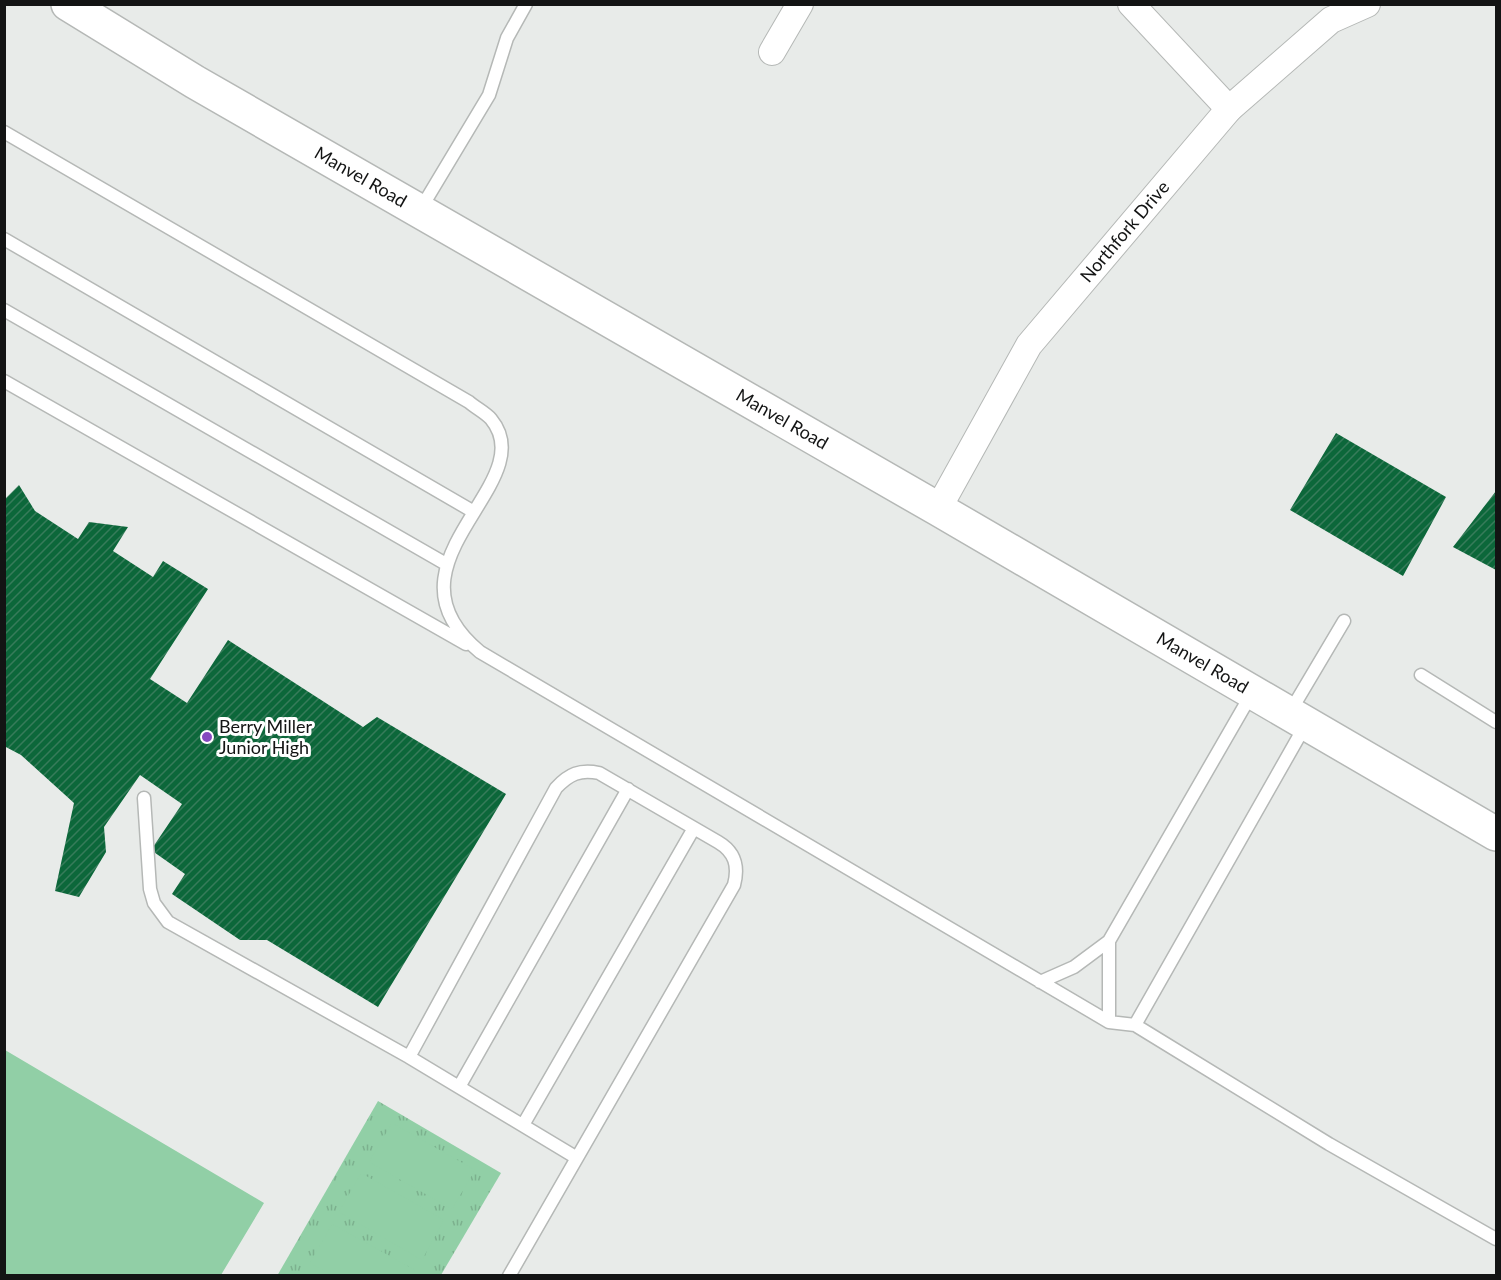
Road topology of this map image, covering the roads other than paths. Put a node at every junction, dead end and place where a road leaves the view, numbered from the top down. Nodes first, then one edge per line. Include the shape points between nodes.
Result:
1 (68, 4) edge
2 (526, 4) edge
3 (800, 4) edge
4 (1131, 4) edge
5 (1367, 4) edge
6 (772, 52) dead end
7 (1229, 109) junction
8 (4, 132) edge
9 (419, 211) junction
10 (4, 239) edge
11 (4, 310) edge
12 (4, 381) edge
13 (938, 509) junction
14 (474, 512) junction
15 (446, 564) junction
16 (1344, 621) dead end
17 (480, 652) junction
18 (1421, 675) dead end
19 (1252, 692) junction
20 (1298, 718) junction
21 (1497, 722) edge
22 (628, 789) junction
23 (144, 798) dead end
24 (694, 828) junction
25 (1497, 834) edge
26 (1109, 941) junction
27 (1040, 982) junction
28 (1109, 1022) junction
29 (1135, 1025) junction
30 (410, 1057) junction
31 (459, 1087) junction
32 (523, 1125) junction
33 (577, 1158) junction
34 (1497, 1239) edge
35 (509, 1275) edge

1 - 9 main road, Manvel Road
2 - 9 lane via 507,38 489,95
3 - 6 street
4 - 7 street
5 - 7 street, Northfork Drive via 1331,21
7 - 13 street, Northfork Drive via 1029,345
8 - 14 lane via 469,402 491,419 500,437 502,456
9 - 13 main road, Manvel Road
10 - 14 lane
11 - 15 lane
12 - 17 lane
13 - 19 main road, Manvel Road
14 - 15 lane
15 - 17 lane via 443,585 451,621
16 - 20 lane
17 - 27 lane
18 - 21 lane
19 - 20 main road, Manvel Road
19 - 26 lane
20 - 25 main road, Manvel Road
20 - 29 lane
22 - 24 lane
22 - 30 lane via 588,771 566,777 556,788
22 - 31 lane
23 - 30 lane via 150,888 154,903 168,922
24 - 32 lane
24 - 33 lane via 732,854 737,874 734,885
26 - 27 lane via 1074,967
26 - 28 lane
27 - 28 lane
28 - 29 lane
29 - 34 lane via 1329,1144
30 - 31 lane
31 - 32 lane
32 - 33 lane
33 - 35 lane

